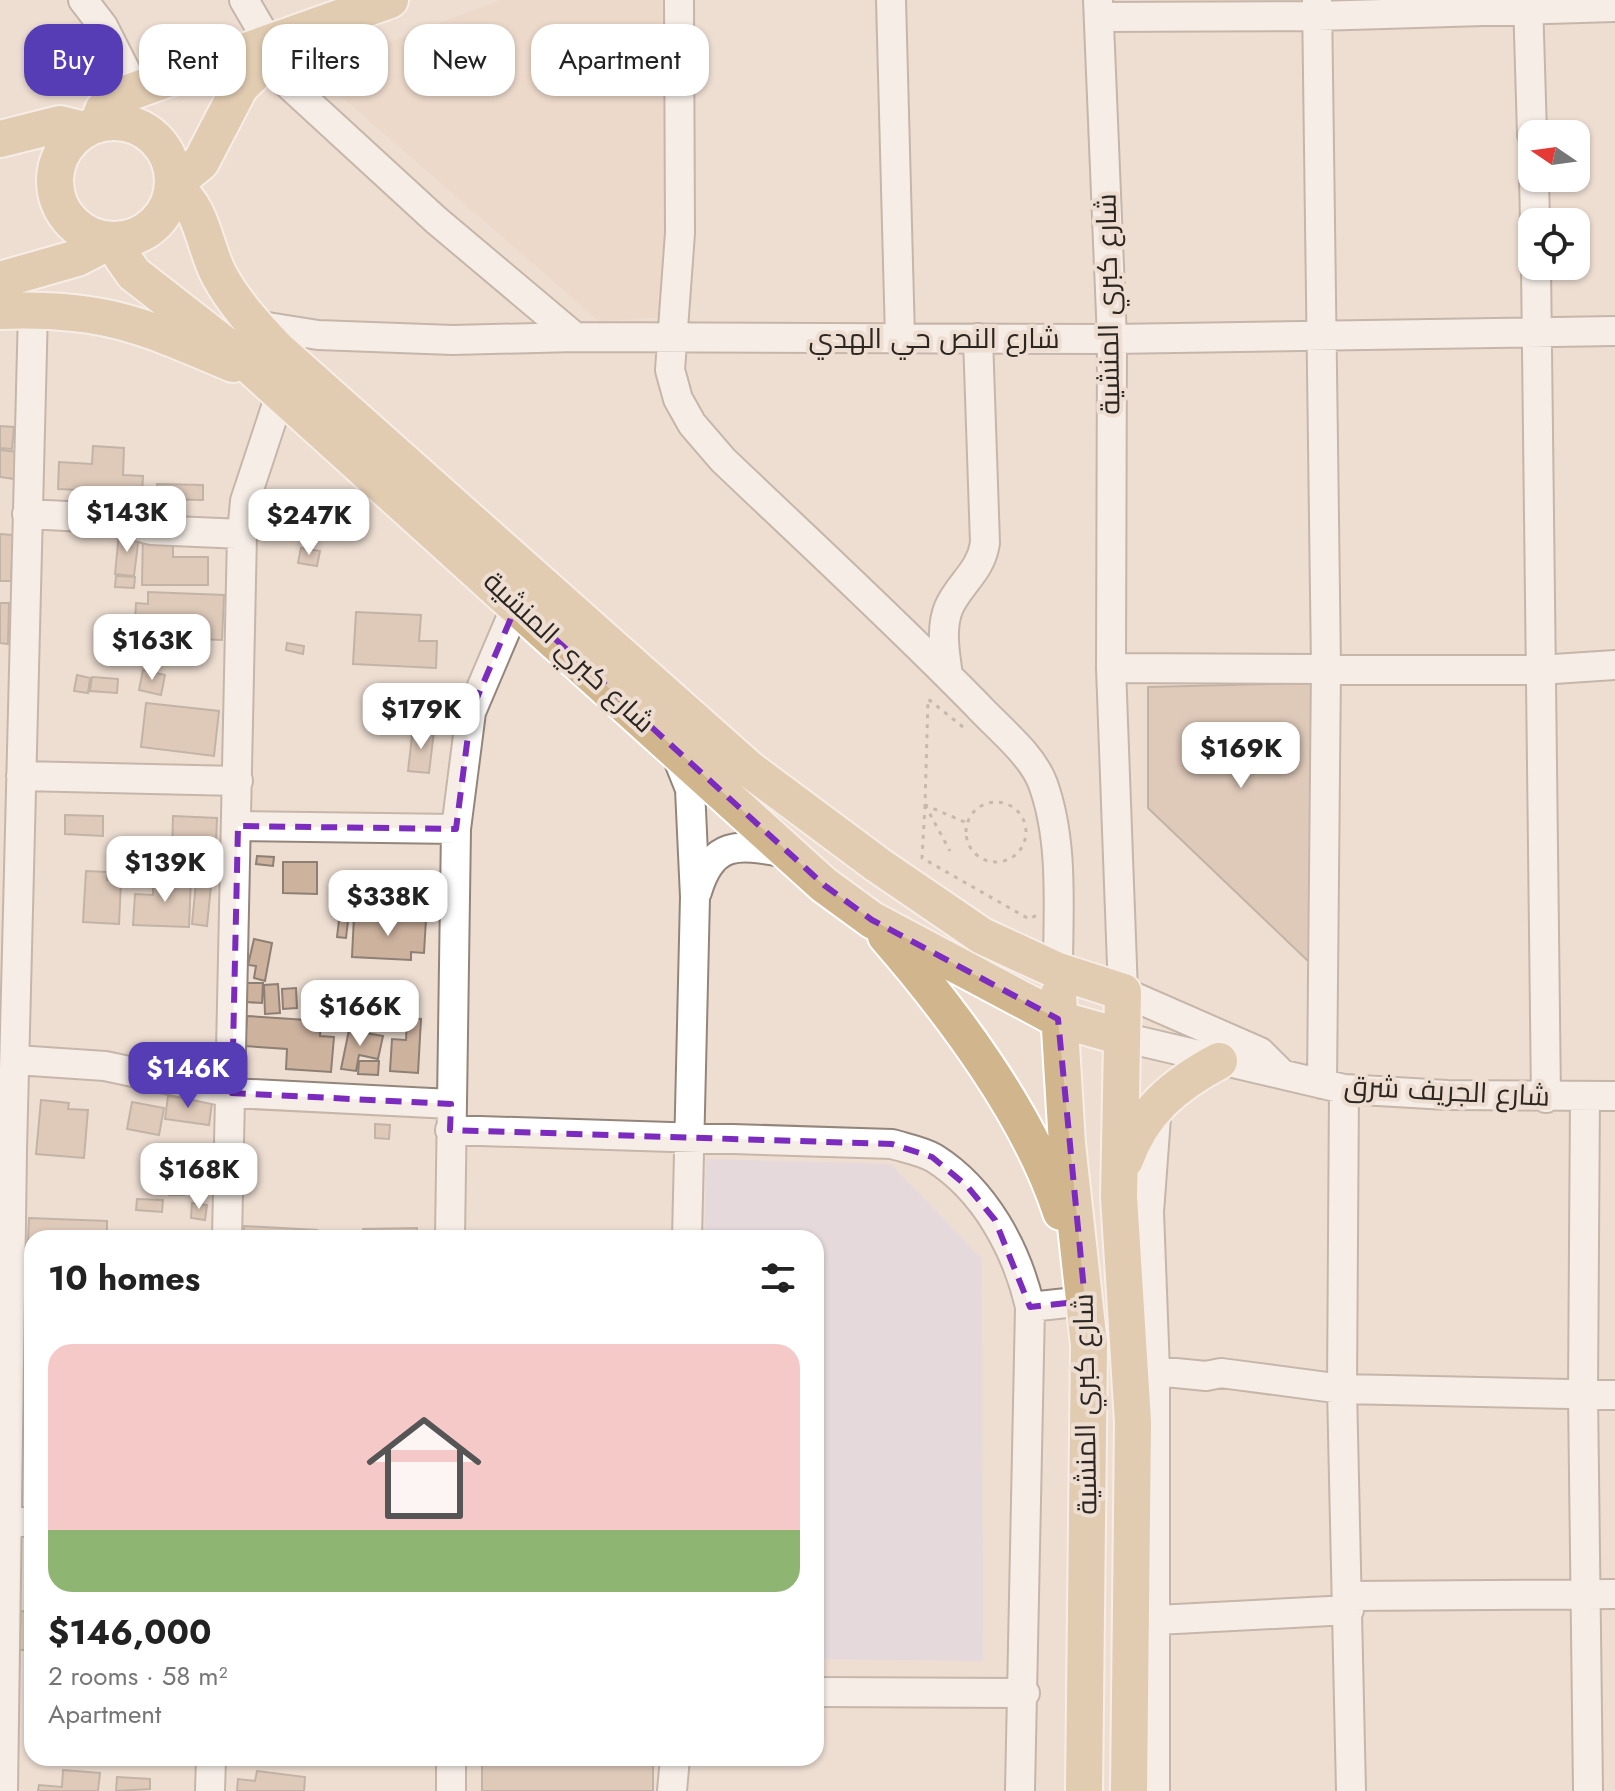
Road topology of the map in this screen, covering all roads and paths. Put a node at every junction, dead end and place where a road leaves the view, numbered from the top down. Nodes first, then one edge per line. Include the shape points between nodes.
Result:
1 (83, 0) edge
2 (244, 0) edge
3 (390, 0) edge
4 (679, 0) edge
5 (891, 0) edge
6 (1528, 4) edge
7 (1615, 7) edge
8 (1317, 8) edge
9 (1098, 9) edge
10 (331, 24) edge
11 (262, 27) edge
12 (262, 51) edge
13 (262, 63) edge
14 (135, 89) junction
15 (321, 96) edge
16 (1532, 120) edge
17 (91, 127) junction
18 (0, 139) edge
19 (173, 186) junction
20 (114, 240) junction
21 (0, 280) edge
22 (1537, 280) edge
23 (16, 310) edge
24 (255, 325) junction
25 (1615, 331) edge
26 (1539, 332) junction
27 (1319, 335) junction
28 (575, 337) junction
29 (674, 338) junction
30 (900, 338) junction
31 (978, 338) junction
32 (1112, 339) junction
33 (268, 385) junction
34 (27, 514) junction
35 (242, 534) junction
36 (517, 604) junction
37 (1615, 665) edge
38 (1326, 667) junction
39 (1111, 668) junction
40 (1539, 670) junction
41 (948, 675) junction
42 (971, 733) dead end
43 (11, 743) edge
44 (675, 750) junction
45 (21, 776) junction
46 (238, 781) junction
47 (925, 805) junction
48 (967, 823) junction
49 (238, 826) junction
50 (456, 829) junction
51 (950, 851) dead end
52 (788, 853) junction
53 (695, 897) junction
54 (1044, 907) dead end
55 (872, 920) junction
56 (10, 950) edge
57 (1058, 971) junction
58 (1123, 992) junction
59 (1058, 1019) junction
60 (1122, 1037) junction
61 (16, 1060) junction
62 (1219, 1061) junction
63 (1281, 1073) junction
64 (1333, 1086) junction
65 (232, 1093) junction
66 (1585, 1096) junction
67 (1615, 1096) edge
68 (1546, 1098) junction
69 (1157, 1103) junction
70 (451, 1117) junction
71 (690, 1135) junction
72 (6, 1150) edge
73 (1119, 1197) junction
74 (227, 1230) edge
75 (450, 1230) edge
76 (687, 1230) edge
77 (1083, 1288) junction
78 (1030, 1307) junction
79 (1155, 1371) junction
80 (1342, 1389) junction
81 (1583, 1394) junction
82 (1615, 1395) edge
83 (21, 1430) edge
84 (4, 1484) edge
85 (20, 1522) edge
86 (1586, 1594) junction
87 (1615, 1594) edge
88 (1349, 1603) junction
89 (1157, 1620) junction
90 (824, 1692) edge
91 (1025, 1693) junction
92 (211, 1766) edge
93 (451, 1766) edge
94 (674, 1766) edge
95 (3, 1791) edge
96 (210, 1791) edge
97 (451, 1791) edge
98 (672, 1791) edge
99 (1020, 1791) edge
100 (1084, 1791) edge
101 (1129, 1791) edge
102 (1155, 1791) edge
103 (1351, 1791) edge
104 (1588, 1791) edge

1 - 14 street via 103,26
2 - 11 street
3 - 10 main road
4 - 29 street via 680,233
5 - 30 street
6 - 7 street
6 - 8 street
6 - 16 street
8 - 9 street
8 - 27 street
9 - 32 street, شارع كبري المنشية
12 - 14 main road
13 - 19 main road via 232,99 201,162
14 - 17 main road via 112,100
15 - 28 street via 436,220
17 - 18 main road via 60,124
17 - 19 main road via 117,121 151,134 164,148
17 - 20 main road via 61,155 57,196 68,219 81,230
19 - 20 main road via 159,220 132,237
19 - 24 main road, شارع كبري المنشية via 192,201 220,277
20 - 21 main road via 77,258
20 - 33 main road, شارع كبري المنشية via 134,274 201,323
22 - 26 street
23 - 33 main road via 80,311 125,320
23 - 34 street
24 - 28 street, شارع النص حي الهدي via 349,338
24 - 57 main road, شارع كبري المنشية via 314,384 749,769 959,921
25 - 26 street, شارع النص حي الهدي
26 - 27 street, شارع النص حي الهدي
26 - 40 street
27 - 32 street, شارع النص حي الهدي
27 - 38 street
28 - 29 street, شارع النص حي الهدي
29 - 30 street, شارع النص حي الهدي
29 - 41 street via 670,370 692,424 723,460
30 - 31 street, شارع النص حي الهدي
31 - 32 street, شارع النص حي الهدي
31 - 41 street via 985,543 983,560 948,609
32 - 39 street, شارع كبري المنشية
33 - 35 street
33 - 36 main road, شارع كبري المنشية
34 - 35 street via 105,518 151,530
34 - 43 street
35 - 46 street
36 - 44 main road, شارع كبري المنشية
36 - 50 street via 471,712
37 - 40 street
38 - 39 street
38 - 40 street
38 - 64 street
39 - 58 street, شارع كبري المنشية
40 - 68 street
41 - 57 street via 1042,780 1058,869
42 - 47 path via 928,699
43 - 45 street
44 - 52 main road, شارع كبري المنشية
44 - 53 street via 690,789
45 - 46 street
45 - 56 street
46 - 49 street
47 - 48 path
47 - 51 path
47 - 54 path via 922,858 1029,919
48 - 48 path via 965,833 977,855 993,863 1017,857 1026,840 1019,812 1001,801 981,803
49 - 50 street
49 - 65 street
50 - 70 street
52 - 53 street via 741,847 719,853 709,862
52 - 55 main road, شارع كبري المنشية
53 - 71 street
55 - 59 main road, شارع كبري المنشية
55 - 77 main road via 967,1039 1025,1134 1057,1201
56 - 61 street
57 - 58 main road, شارع كبري المنشية
57 - 59 main road, شارع كبري المنشية
58 - 60 main road, شارع كبري المنشية
58 - 63 street via 1260,1052
59 - 60 main road, شارع كبري المنشية
59 - 77 main road, شارع كبري المنشية
60 - 62 street, شارع الجريف شرق
60 - 73 main road, شارع كبري المنشية
61 - 65 street via 105,1066
61 - 72 street
62 - 63 street, شارع الجريف شرق
62 - 69 main road
63 - 64 street, شارع الجريف شرق
64 - 68 street, شارع الجريف شرق
64 - 80 street
65 - 70 street
65 - 74 street
66 - 67 street, شارع الجريف شرق
66 - 68 street, شارع الجريف شرق
66 - 81 street
69 - 73 main road via 1135,1133
69 - 79 street via 1149,1212
70 - 71 street
70 - 75 street
71 - 76 street
71 - 78 street via 892,1144 932,1157 967,1186 995,1220 1024,1280
72 - 83 street
73 - 101 main road, شارع كبري المنشية via 1133,1422
77 - 78 street
77 - 100 main road, شارع كبري المنشية via 1089,1412
78 - 91 street
79 - 80 street via 1221,1373
79 - 89 street
80 - 81 street
80 - 88 street
81 - 82 street
81 - 86 street
83 - 84 street
84 - 85 street
85 - 95 street
86 - 87 street
86 - 88 street
86 - 104 street
88 - 89 street
88 - 103 street
89 - 102 street
90 - 91 street
91 - 99 street
92 - 96 street
93 - 97 street
94 - 98 street

